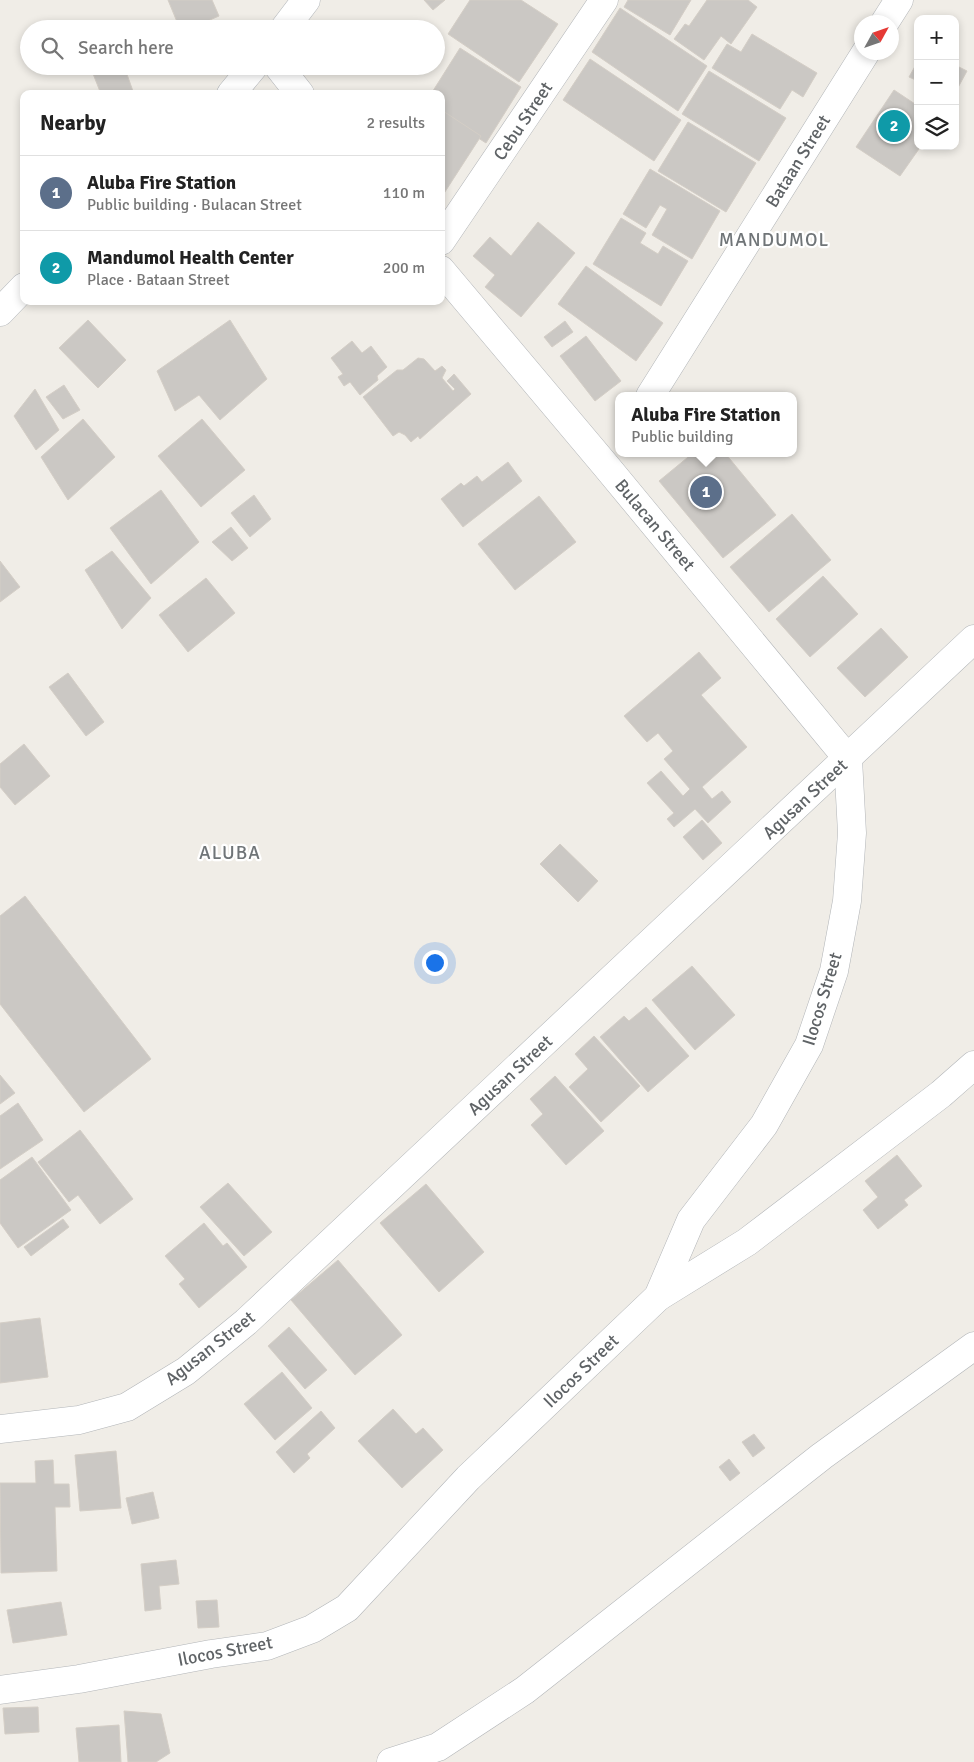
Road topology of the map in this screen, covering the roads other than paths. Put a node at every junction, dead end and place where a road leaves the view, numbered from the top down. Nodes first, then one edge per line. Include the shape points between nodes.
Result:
1 (306, 0) edge
2 (604, 0) edge
3 (899, 0) edge
4 (889, 15) edge
5 (291, 20) edge
6 (861, 60) edge
7 (247, 75) edge
8 (285, 75) edge
9 (234, 90) edge
10 (297, 90) edge
11 (445, 235) edge
12 (445, 274) edge
13 (20, 291) edge
14 (0, 312) edge
15 (653, 392) edge
16 (612, 456) edge
17 (974, 639) edge
18 (848, 759) junction
19 (974, 1065) edge
20 (658, 1297) junction
21 (974, 1346) edge
22 (0, 1429) edge
23 (0, 1690) edge
24 (391, 1762) edge

1 - 5 street
2 - 11 street, Cebu Street
3 - 4 street
6 - 15 street, Bataan Street
7 - 9 street
8 - 10 street
12 - 16 street, Bulacan Street
13 - 14 street
16 - 18 street, Bulacan Street
17 - 18 street, Agusan Street
18 - 20 street, Ilocos Street via 852,833 847,901 834,971 809,1046 764,1125 691,1220
18 - 22 street, Agusan Street via 246,1322 186,1371 128,1407 79,1420
19 - 20 street via 941,1094 747,1242
20 - 23 street, Ilocos Street via 468,1478 347,1608 312,1630 267,1646
21 - 24 street via 822,1456 525,1690 438,1747

